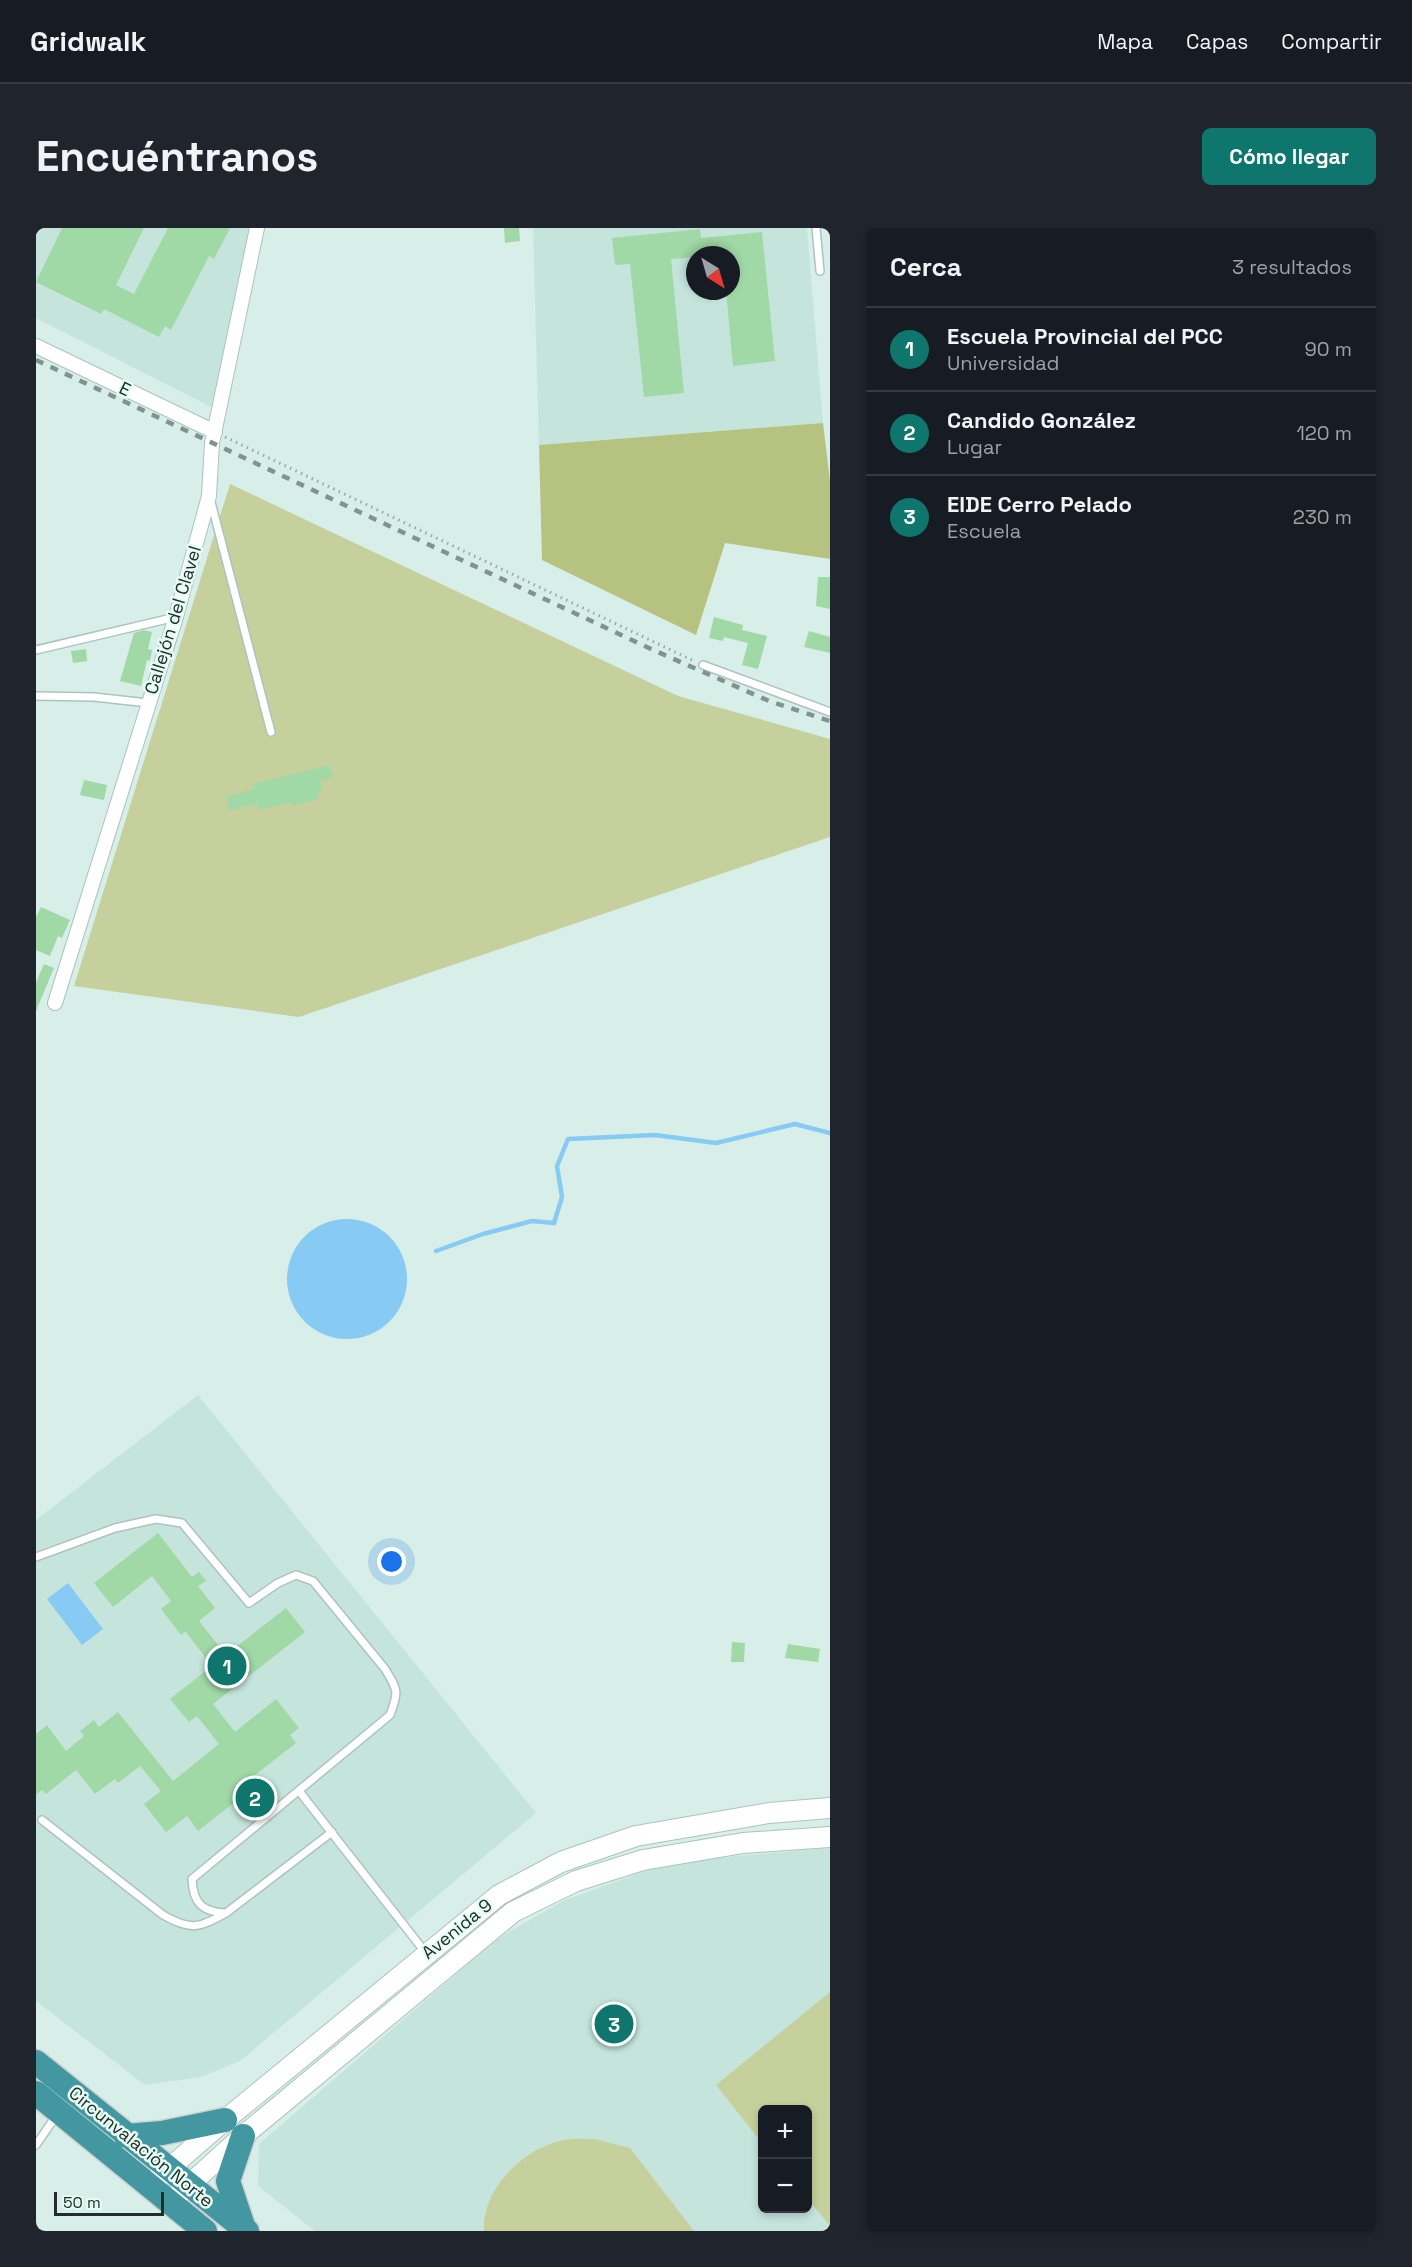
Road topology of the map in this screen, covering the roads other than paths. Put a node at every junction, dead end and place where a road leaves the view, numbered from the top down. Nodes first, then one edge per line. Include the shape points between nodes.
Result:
1 (257, 228) edge
2 (816, 228) edge
3 (820, 271) dead end
4 (36, 346) edge
5 (215, 432) junction
6 (209, 496) junction
7 (176, 617) junction
8 (36, 650) edge
9 (703, 665) road end
10 (36, 696) edge
11 (148, 703) junction
12 (830, 712) edge
13 (271, 732) dead end
14 (55, 1003) dead end
15 (36, 1557) edge
16 (299, 1791) junction
17 (830, 1808) edge
18 (42, 1820) dead end
19 (332, 1832) junction
20 (830, 1837) edge
21 (226, 1913) junction
22 (426, 1954) junction
23 (442, 1972) junction
24 (36, 2062) edge
25 (36, 2092) edge
26 (59, 2112) junction
27 (225, 2120) junction
28 (126, 2136) junction
29 (243, 2136) junction
30 (36, 2145) edge
31 (159, 2177) junction
32 (189, 2186) junction
33 (169, 2202) junction
34 (245, 2230) edge
35 (206, 2231) edge

1 - 5 street, Callejón del Clavel
2 - 3 lane
4 - 5 street, E
5 - 6 street, Callejón del Clavel
6 - 7 street, Callejón del Clavel
6 - 13 lane
7 - 8 lane
7 - 11 street, Callejón del Clavel
9 - 12 lane
10 - 11 lane
11 - 14 street, Callejón del Clavel
15 - 16 lane via 115,1528 156,1519 182,1523 249,1603 296,1575 313,1581 385,1670 397,1696 390,1715
16 - 19 lane
16 - 21 lane via 192,1879 193,1892 200,1904 209,1912
17 - 22 street, Avenida 9 via 770,1813 636,1836 561,1862 499,1895
18 - 21 lane via 180,1925 203,1926
19 - 21 lane
19 - 22 lane
20 - 23 street, Avenida 9 via 732,1844 643,1860 576,1881 513,1912
22 - 23 street
22 - 27 street, Avenida 9
23 - 29 street, Avenida 9
24 - 28 highway, Circunvalación Norte
25 - 26 highway, Circunvalación Norte
26 - 30 lane
26 - 31 highway, Circunvalación Norte
27 - 28 highway
27 - 31 street, Avenida 9
28 - 31 highway, Circunvalación Norte
29 - 32 street, Avenida 9
29 - 34 highway via 228,2181
31 - 32 highway, Circunvalación Norte
31 - 33 highway, Circunvalación Norte
32 - 33 street, Avenida 9
32 - 34 highway, Circunvalación Norte
33 - 35 highway, Circunvalación Norte

